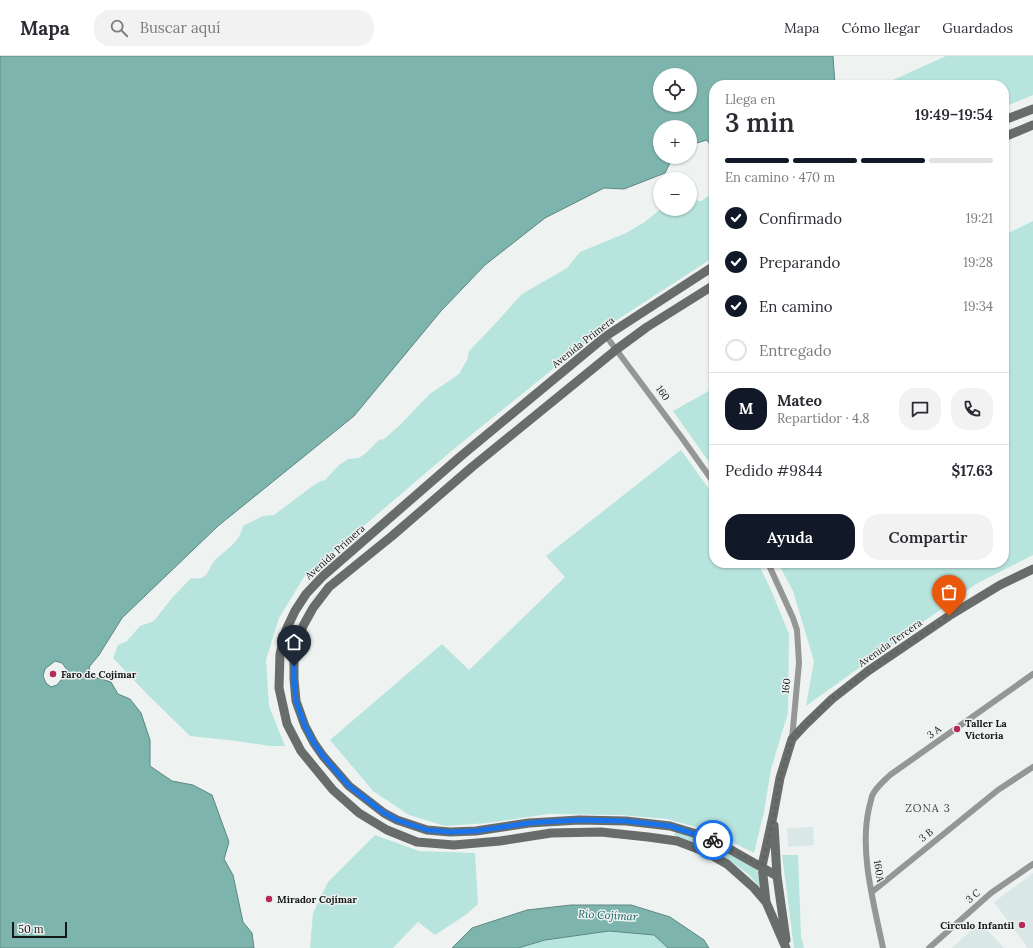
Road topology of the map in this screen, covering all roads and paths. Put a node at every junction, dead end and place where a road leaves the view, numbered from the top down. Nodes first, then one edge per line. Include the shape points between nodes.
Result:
1 (1033, 109) edge
2 (1009, 118) edge
3 (1033, 125) edge
4 (1009, 135) edge
5 (709, 269) edge
6 (709, 288) edge
7 (606, 336) junction
8 (617, 349) junction
9 (461, 456) junction
10 (472, 467) junction
11 (709, 476) edge
12 (770, 568) edge
13 (1033, 569) edge
14 (323, 576) junction
15 (333, 584) junction
16 (1032, 677) edge
17 (792, 739) junction
18 (314, 743) junction
19 (301, 751) junction
20 (1033, 767) edge
21 (872, 797) joint
22 (774, 816) junction
23 (1033, 864) edge
24 (762, 866) junction
25 (778, 876) junction
26 (780, 890) junction
27 (872, 892) junction
28 (766, 902) junction
29 (786, 948) edge
30 (883, 948) edge
31 (929, 948) edge

1 - 2 street
3 - 4 street
5 - 7 street, Avenida Primera
6 - 8 street
7 - 8 street, 160
7 - 9 street, Avenida Primera
8 - 10 street
8 - 11 street, 160
9 - 10 street
9 - 14 street, Avenida Primera
10 - 15 street
12 - 17 street, 160 via 796,630 799,664
13 - 17 street, Avenida Tercera via 1000,585 949,616 868,671 832,699
14 - 15 street
14 - 19 street, Avenida Primera via 306,594 296,611 286,630 280,654 279,688 287,724
15 - 18 street via 313,608 303,626 294,654 296,701
16 - 21 street, 3 A via 890,775
17 - 22 street, 160 via 780,778
18 - 19 street
18 - 24 street via 349,786 384,813 427,830 457,832 529,823 626,821 670,826 710,838
19 - 28 street, Avenida Primera via 333,790 359,813 387,830 417,842 454,845 500,841 551,832 601,832 677,841 706,852 727,864
20 - 27 street, 3 B via 998,790
21 - 27 street, 160A via 867,816 865,851
22 - 24 street, 160
22 - 25 street, 160
23 - 31 street, 3 C via 991,894
24 - 25 street
24 - 28 street, 160
25 - 26 street, 160
26 - 28 street via 773,899
26 - 29 street, 160
27 - 30 street, 160A
28 - 29 street, 160

